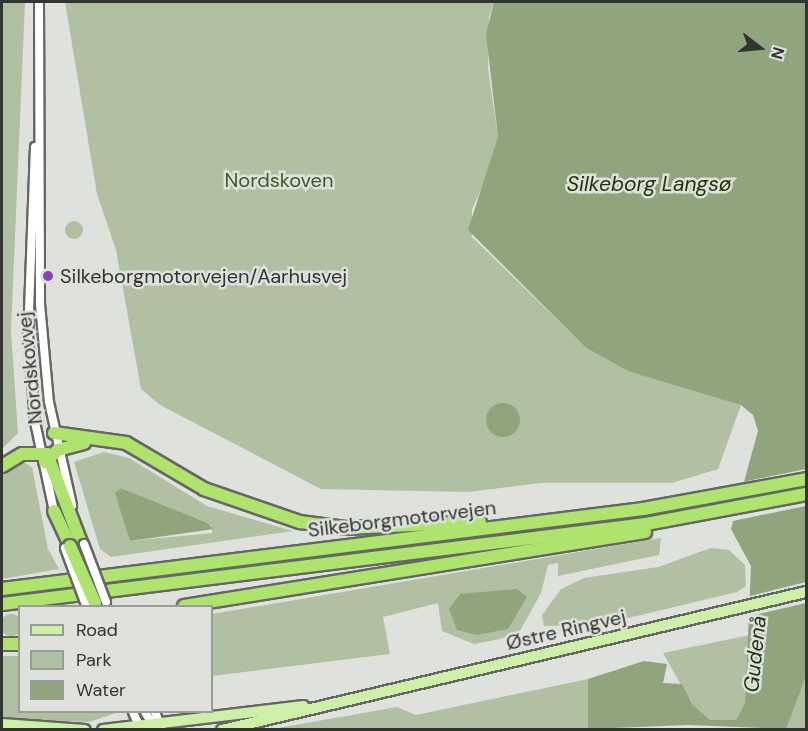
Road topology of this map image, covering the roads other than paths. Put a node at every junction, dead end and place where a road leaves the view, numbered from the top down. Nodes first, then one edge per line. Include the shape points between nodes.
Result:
1 (39, 2) edge
2 (38, 117) junction
3 (54, 434) junction
4 (100, 439) junction
5 (47, 456) junction
6 (2, 466) edge
7 (807, 479) edge
8 (807, 494) edge
9 (54, 511) joint
10 (610, 512) junction
11 (646, 528) junction
12 (75, 546) junction
13 (95, 573) joint
14 (2, 589) edge
15 (807, 592) edge
16 (2, 604) edge
17 (99, 605) edge
18 (190, 605) edge
19 (2, 644) edge
20 (18, 644) edge
21 (334, 703) junction
22 (263, 710) junction
23 (135, 713) edge
24 (146, 713) edge
25 (154, 713) edge
26 (2, 724) edge
27 (152, 728) edge
28 (85, 729) edge
29 (103, 729) edge
30 (189, 729) edge
31 (222, 729) edge

1 - 2 street, Nordskovvej
2 - 3 street, Nordskovvej via 39,304
2 - 5 street, Nordskovvej via 28,335
3 - 4 highway
3 - 5 street, Nordskovvej
4 - 5 highway
4 - 10 highway via 126,443 241,505 300,522 393,527
5 - 6 highway
5 - 9 street, Nordskovvej
5 - 12 highway
7 - 10 highway, Silkeborgmotorvejen
8 - 11 highway
9 - 12 highway
10 - 14 highway, Silkeborgmotorvejen
11 - 16 highway, Silkeborgmotorvejen
11 - 18 highway
12 - 13 highway, bridge
12 - 17 highway, bridge
13 - 17 street, bridge
15 - 21 main road, Østre Ringvej
19 - 20 highway
21 - 22 main road, Østre Ringvej
21 - 31 main road, Østre Ringvej
22 - 27 main road, Østre Ringvej
22 - 30 main road
23 - 27 street
24 - 27 street
25 - 27 street
26 - 28 main road
27 - 29 main road, Østre Ringvej

